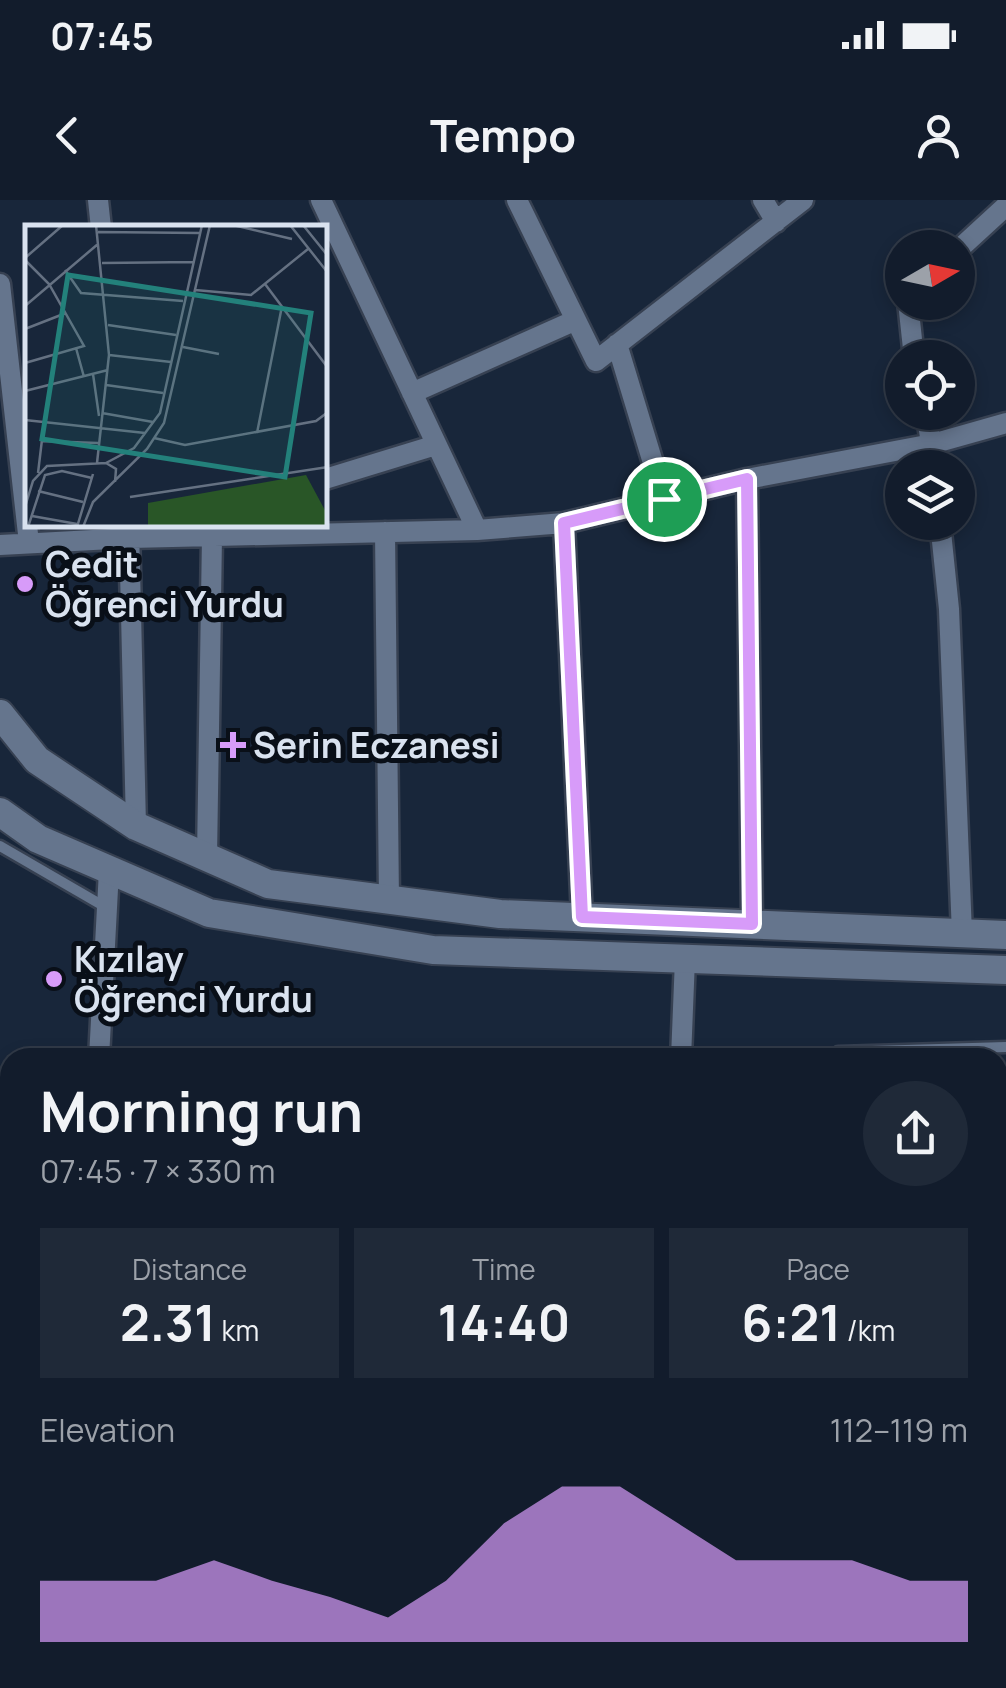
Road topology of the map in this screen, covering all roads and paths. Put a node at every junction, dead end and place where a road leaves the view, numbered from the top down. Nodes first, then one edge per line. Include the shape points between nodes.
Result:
1 (98, 200) edge
2 (321, 200) edge
3 (517, 200) edge
4 (763, 200) edge
5 (803, 200) edge
6 (1006, 206) edge
7 (776, 222) junction
8 (101, 225) edge
9 (975, 234) edge
10 (0, 284) edge
11 (576, 320) junction
12 (617, 344) junction
13 (412, 393) junction
14 (1006, 423) edge
15 (929, 430) edge
16 (932, 444) junction
17 (436, 445) junction
18 (932, 450) edge
19 (328, 477) edge
20 (747, 479) junction
21 (664, 499) junction
22 (25, 507) edge
23 (564, 523) junction
24 (27, 528) edge
25 (477, 530) junction
26 (129, 531) edge
27 (386, 532) junction
28 (212, 536) junction
29 (942, 540) edge
30 (29, 543) junction
31 (0, 546) edge
32 (0, 714) edge
33 (0, 812) edge
34 (136, 826) junction
35 (0, 846) edge
36 (207, 857) junction
37 (110, 870) junction
38 (389, 900) junction
39 (107, 908) junction
40 (582, 917) junction
41 (752, 924) junction
42 (962, 934) junction
43 (1006, 935) edge
44 (686, 959) junction
45 (1006, 970) edge
46 (1006, 1047) edge
47 (100, 1048) edge
48 (682, 1048) edge
49 (972, 1048) edge

1 - 8 street
2 - 13 street
3 - 11 street
4 - 7 street
5 - 7 street
6 - 9 street
7 - 12 street
10 - 22 street
11 - 12 street via 596,361
11 - 13 street
12 - 21 street
13 - 17 street
14 - 16 street
15 - 16 street
16 - 18 street
16 - 20 street
17 - 19 street
17 - 25 street
20 - 21 street
20 - 41 street
21 - 23 street
23 - 25 street
23 - 40 street
24 - 30 street
25 - 27 street
26 - 28 street
26 - 30 street
26 - 34 street
27 - 28 street
27 - 38 street
28 - 36 street
29 - 42 street
30 - 31 street
32 - 34 main road via 36,760
33 - 37 main road via 38,839
34 - 36 main road
35 - 39 lane
36 - 38 main road via 268,884
37 - 39 street
37 - 44 main road via 208,913 433,950
38 - 40 main road
39 - 47 street
40 - 41 main road
41 - 42 main road
42 - 43 main road
44 - 45 main road
44 - 48 street
46 - 49 lane

